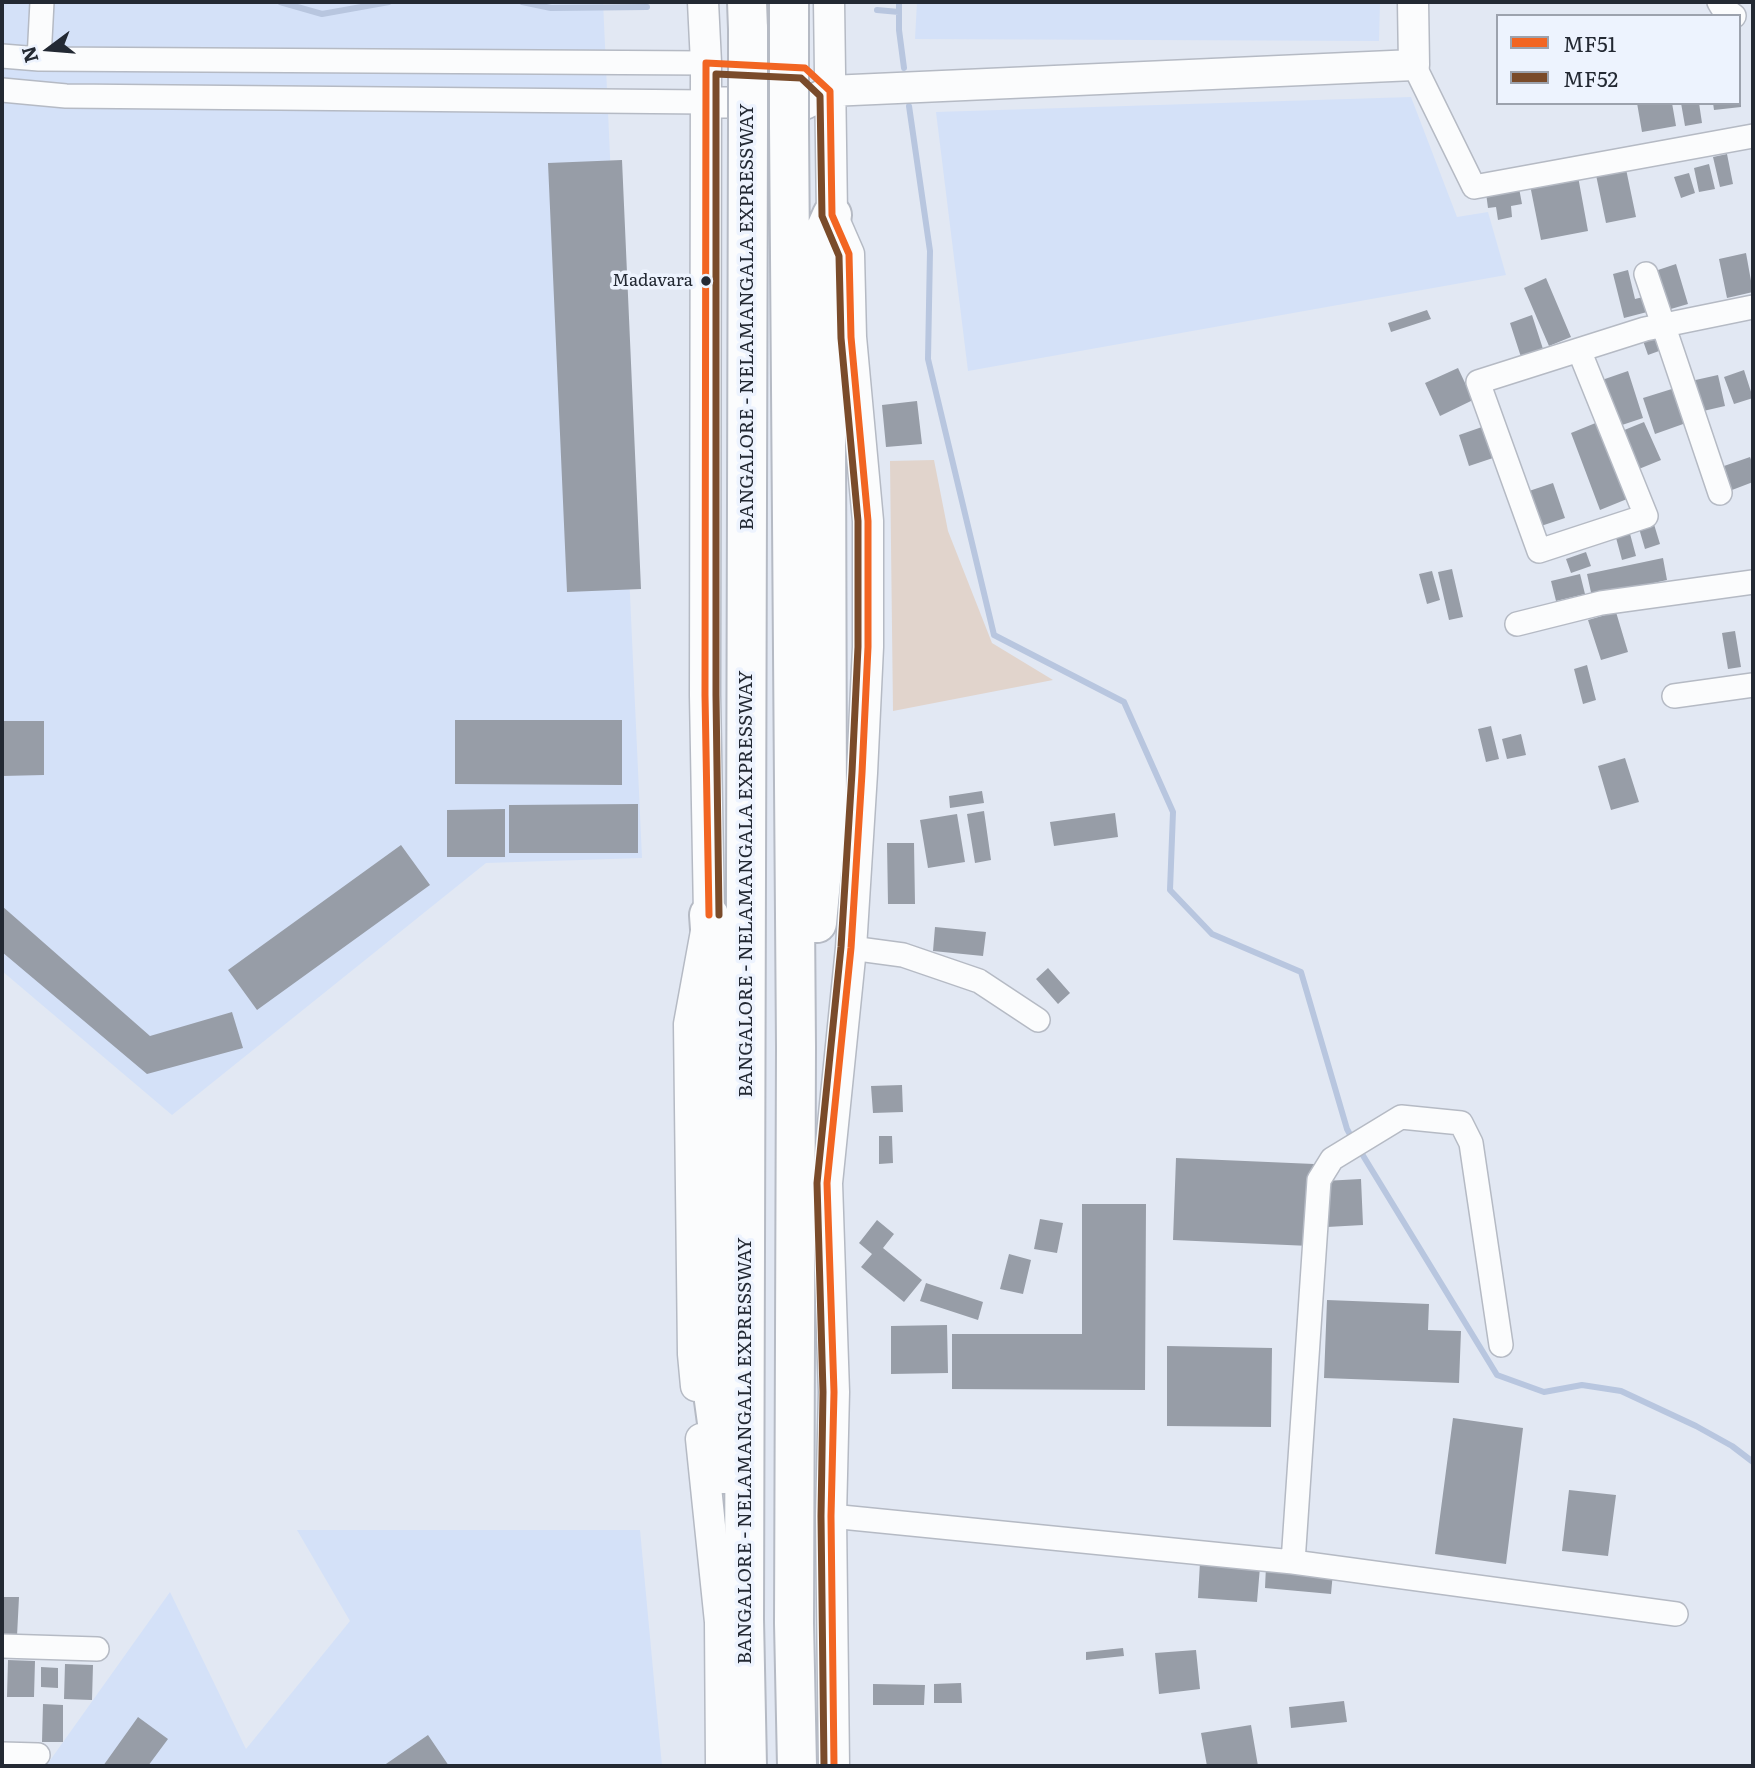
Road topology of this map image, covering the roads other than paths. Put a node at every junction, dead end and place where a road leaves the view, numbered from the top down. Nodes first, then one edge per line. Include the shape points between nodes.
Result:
1 (42, 2) edge
2 (703, 2) edge
3 (829, 2) edge
4 (1413, 2) edge
5 (1719, 2) edge
6 (1731, 14) edge
7 (748, 15) edge
8 (789, 17) edge
9 (2, 57) edge
10 (39, 59) junction
11 (706, 63) junction
12 (1414, 65) junction
13 (2, 90) edge
14 (830, 91) junction
15 (706, 102) junction
16 (1753, 136) edge
17 (832, 215) junction
18 (1646, 274) dead end
19 (1753, 307) edge
20 (1662, 326) junction
21 (1579, 350) junction
22 (1720, 494) dead end
23 (1753, 582) edge
24 (1517, 624) dead end
25 (1753, 685) edge
26 (1674, 696) dead end
27 (709, 915) junction
28 (851, 948) junction
29 (1038, 1020) dead end
30 (796, 1047) junction
31 (1501, 1345) dead end
32 (831, 1516) junction
33 (1293, 1562) junction
34 (1676, 1614) dead end
35 (744, 1619) junction
36 (2, 1646) edge
37 (97, 1649) dead end
38 (2, 1754) edge
39 (38, 1755) dead end
40 (721, 1766) edge
41 (747, 1766) edge
42 (797, 1766) edge
43 (835, 1766) edge

1 - 10 street
2 - 11 street
3 - 14 street
4 - 12 street
5 - 6 street
7 - 35 highway, BANGALORE - NELAMANGALA EXPRESSWAY, bridge
8 - 30 highway, bridge
9 - 10 street
10 - 11 street
11 - 14 street via 805,68
11 - 15 street
12 - 14 street
12 - 16 street via 1474,187
13 - 15 street via 66,96
14 - 15 street via 805,104
14 - 17 street
15 - 27 street
17 - 28 street via 849,254 851,337 868,522 868,647
17 - 30 highway via 819,244 827,430 827,818 817,919
18 - 20 street
19 - 20 street
20 - 21 street
20 - 22 street
21 - 21 street via 1646,516 1539,551 1478,382
23 - 24 street via 1601,603
25 - 26 street
27 - 35 highway via 717,1026 712,1386
27 - 40 street via 689,1024 693,1354 720,1622
28 - 29 street via 903,955 979,981
28 - 32 street via 827,1183 834,1392
30 - 42 highway
31 - 33 street via 1471,1143 1461,1123 1401,1117 1332,1159 1319,1180
32 - 33 street
32 - 43 street
33 - 34 street
35 - 41 highway, BANGALORE - NELAMANGALA EXPRESSWAY
36 - 37 street
38 - 39 street

